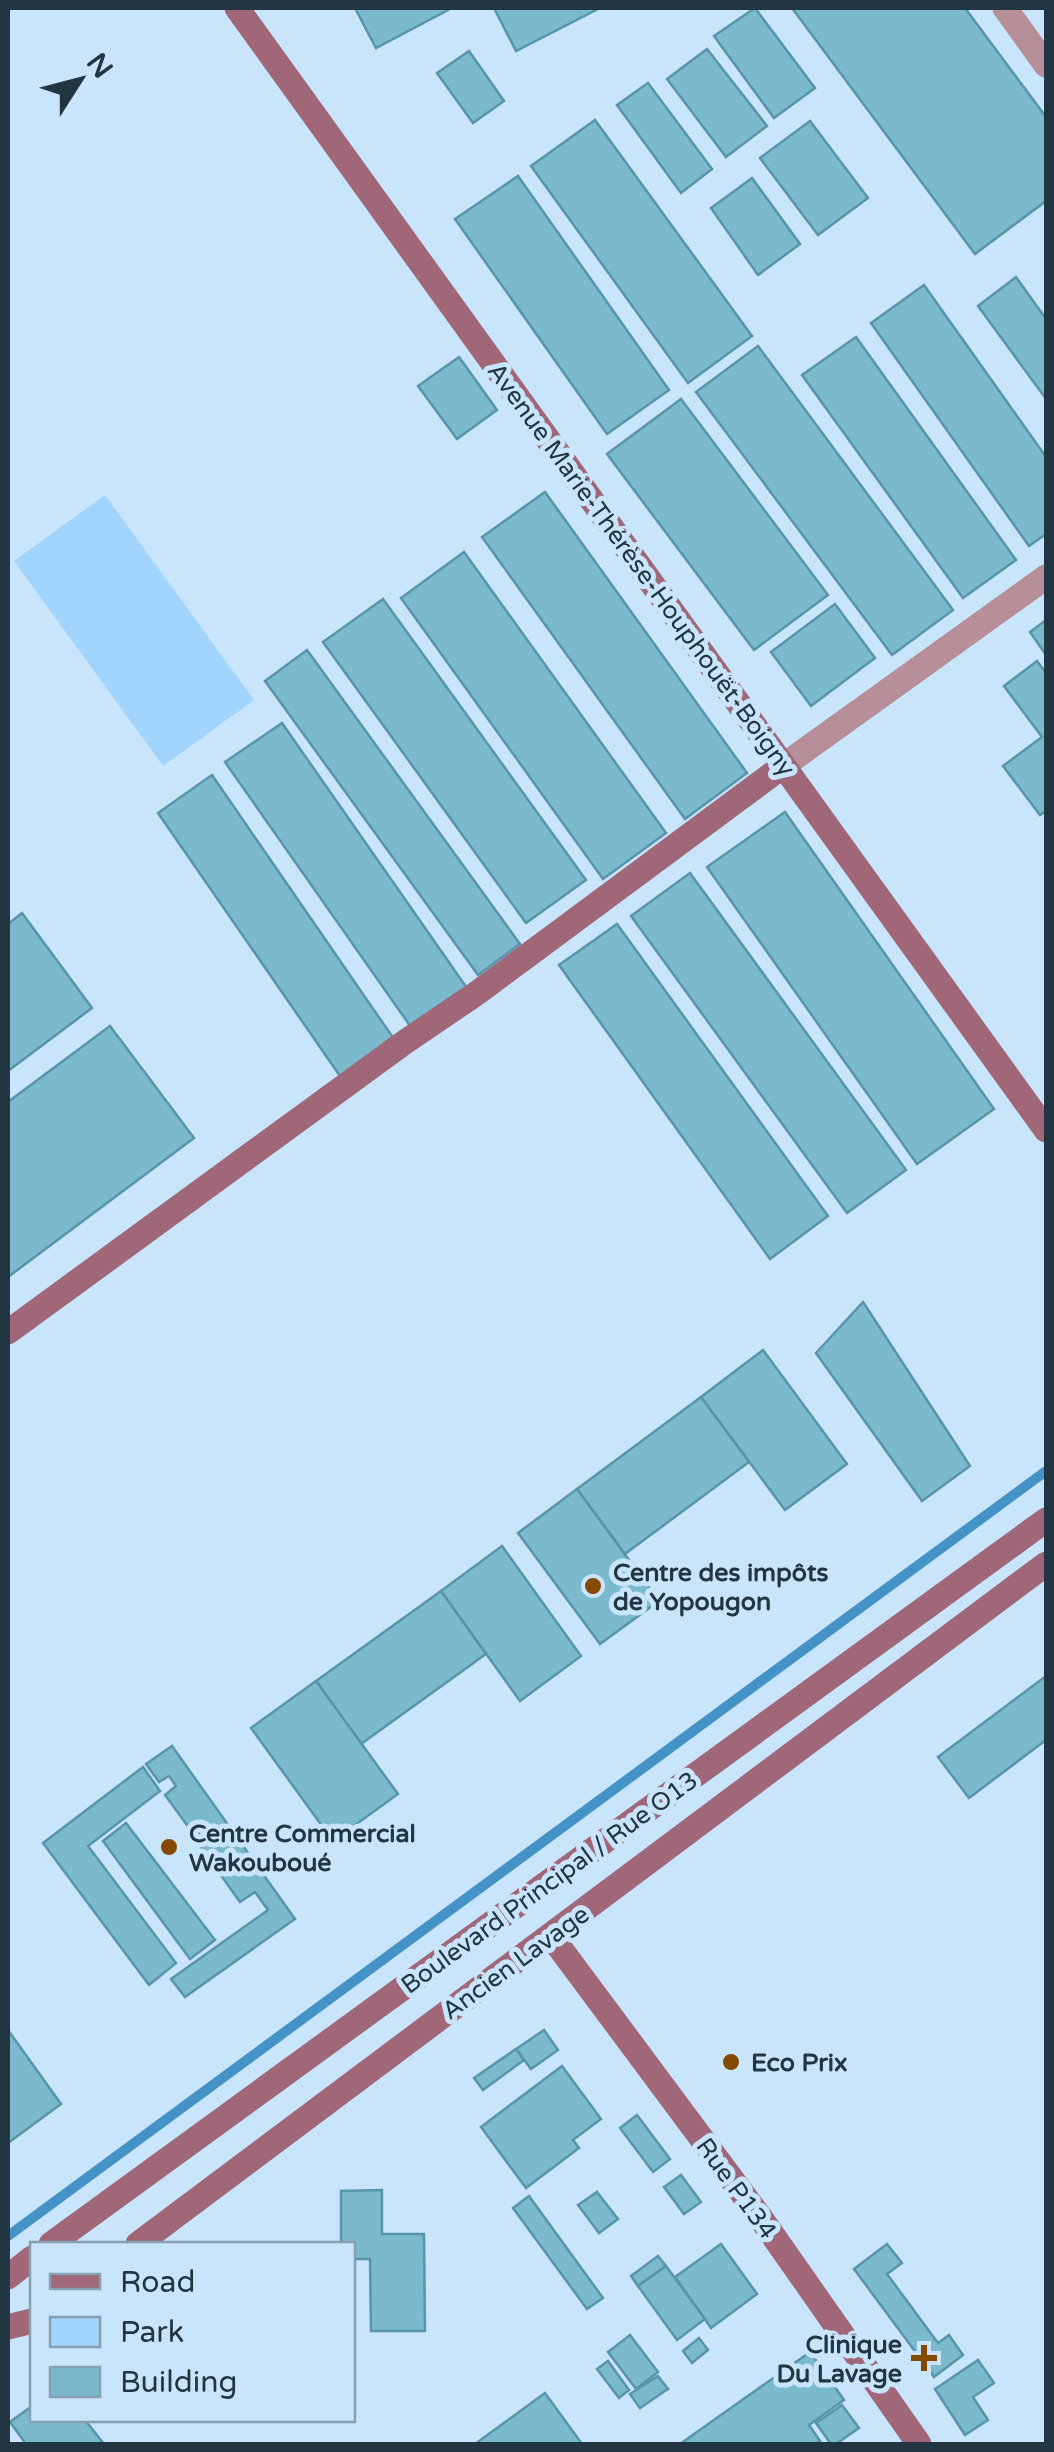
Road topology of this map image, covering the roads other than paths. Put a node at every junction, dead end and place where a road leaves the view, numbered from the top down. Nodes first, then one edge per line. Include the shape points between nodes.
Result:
1 (237, 8) edge
2 (1005, 8) edge
3 (1046, 64) edge
4 (1046, 576) edge
5 (783, 766) junction
6 (1046, 1130) edge
7 (8, 1332) edge
8 (1046, 1520) edge
9 (1046, 1564) edge
10 (551, 1936) junction
11 (55, 2242) edge
12 (141, 2242) edge
13 (30, 2260) edge
14 (8, 2276) edge
15 (919, 2444) edge

1 - 5 street, Avenue Marie-Thérèse-Houphouët-Boigny
2 - 3 street
4 - 5 street
5 - 6 street, Avenue Marie-Thérèse-Houphouët-Boigny
5 - 7 street
8 - 11 street, Boulevard Principal / Rue O13
9 - 10 street, Ancien Lavage
10 - 12 street, Ancien Lavage
10 - 15 street, Rue P134
13 - 14 street

